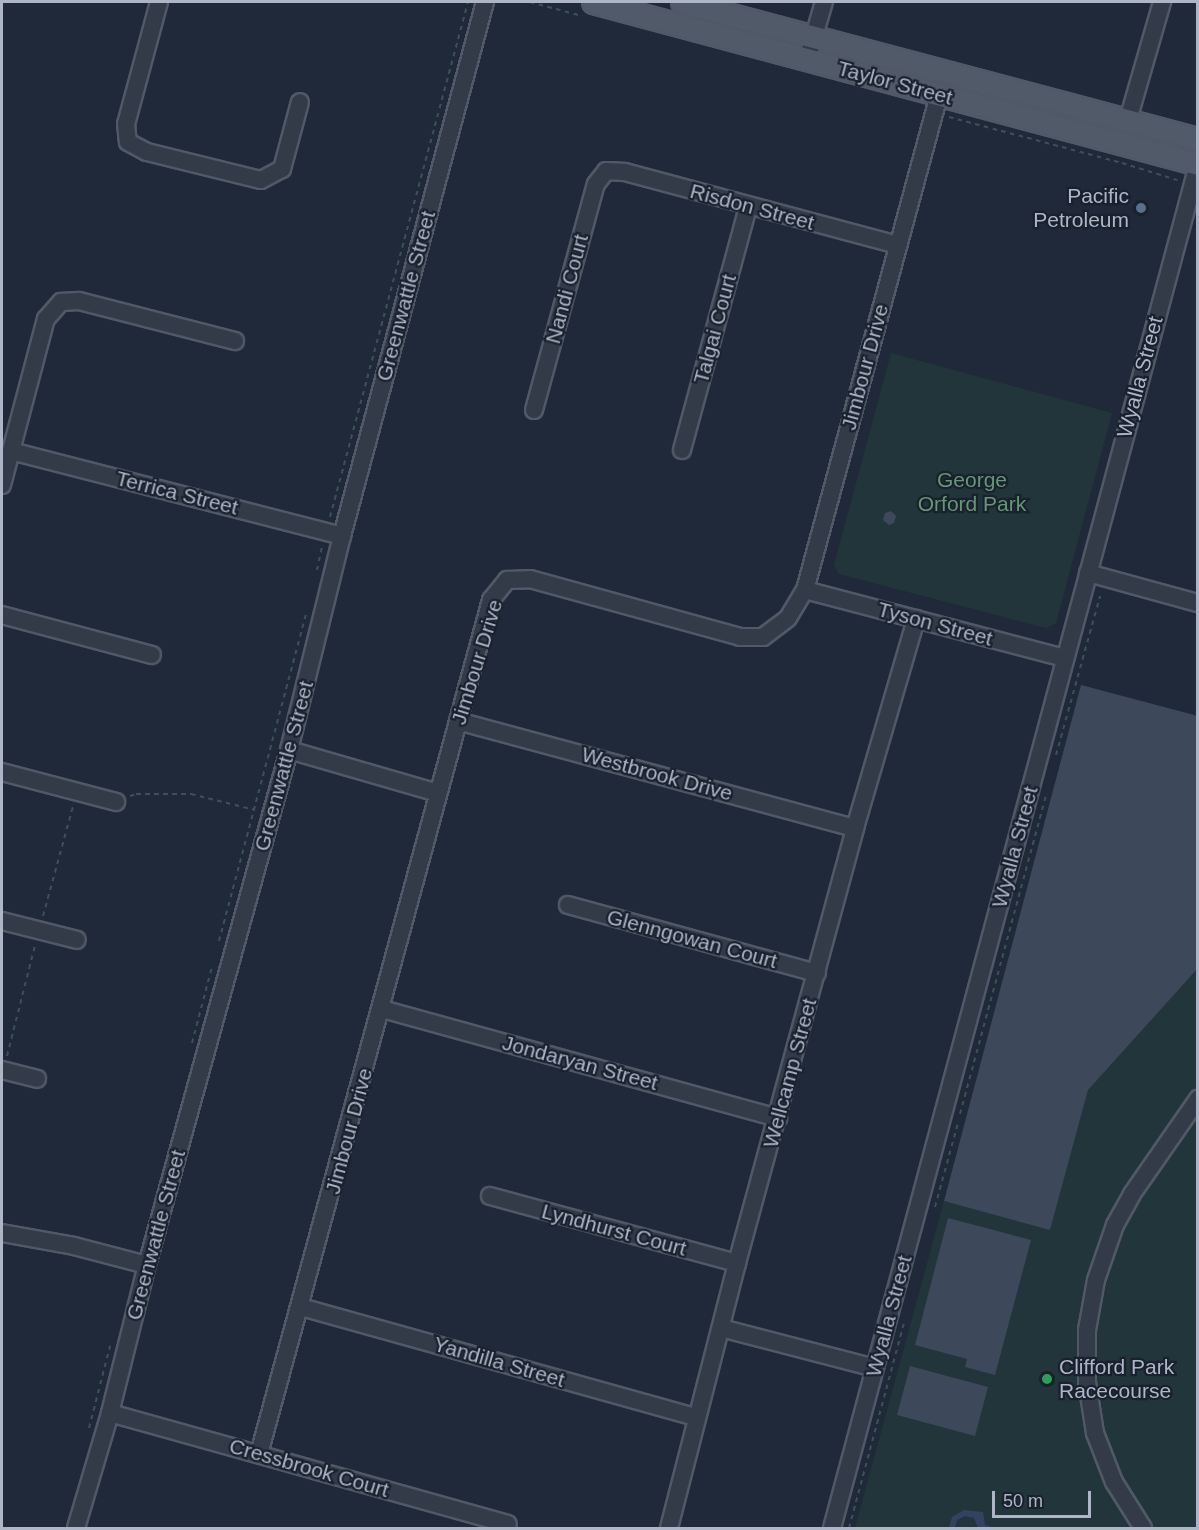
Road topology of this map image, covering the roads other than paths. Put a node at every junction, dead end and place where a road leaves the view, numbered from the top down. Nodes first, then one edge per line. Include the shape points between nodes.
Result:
1 (159, 2) edge
2 (485, 2) edge
3 (593, 2) edge
4 (682, 2) edge
5 (824, 2) edge
6 (1162, 2) edge
7 (814, 37) junction
8 (807, 60) junction
9 (939, 95) junction
10 (300, 102) dead end
11 (1128, 120) junction
12 (1197, 139) edge
13 (1197, 164) edge
14 (606, 171) joint
15 (748, 207) junction
16 (898, 245) junction
17 (235, 341) dead end
18 (534, 410) dead end
19 (11, 450) junction
20 (682, 450) dead end
21 (2, 485) edge
22 (342, 536) junction
23 (1088, 573) junction
24 (805, 590) junction
25 (1197, 603) edge
26 (2, 615) edge
27 (916, 620) junction
28 (152, 655) dead end
29 (1065, 658) junction
30 (458, 721) junction
31 (289, 750) junction
32 (2, 772) edge
33 (438, 793) junction
34 (116, 802) road end
35 (855, 828) junction
36 (568, 905) dead end
37 (2, 921) edge
38 (76, 940) dead end
39 (817, 973) junction
40 (382, 1009) junction
41 (2, 1070) edge
42 (37, 1079) dead end
43 (1197, 1099) edge
44 (778, 1118) junction
45 (490, 1196) dead end
46 (2, 1233) edge
47 (737, 1263) junction
48 (147, 1265) junction
49 (301, 1307) junction
50 (721, 1328) junction
51 (875, 1368) junction
52 (110, 1413) junction
53 (696, 1417) junction
54 (259, 1454) junction
55 (508, 1524) dead end
56 (76, 1528) edge
57 (669, 1528) edge
58 (832, 1528) edge
59 (1143, 1528) edge

1 - 10 street via 126,124 128,142 147,152 261,180 282,169
2 - 22 street, Greenwattle Street
3 - 8 main road, Taylor Street
4 - 7 main road, Taylor Street
5 - 7 street
6 - 11 street
7 - 8 street
7 - 11 main road, Taylor Street
8 - 9 main road, Taylor Street
9 - 13 main road, Taylor Street
9 - 16 street, Jimbour Drive
11 - 12 main road, Taylor Street
11 - 13 main road via 1144,133 1192,148
13 - 23 street, Wyalla Street
14 - 15 street, Risdon Street via 625,172
14 - 18 street, Nandi Court via 596,184
15 - 16 street, Risdon Street
15 - 20 street, Talgai Court
16 - 24 street, Jimbour Drive
17 - 19 street via 79,301 61,302 46,319
19 - 21 street
19 - 22 street, Terrica Street
22 - 31 street, Greenwattle Street
23 - 25 street
23 - 29 street, Wyalla Street
24 - 27 street, Tyson Street
24 - 30 street, Jimbour Drive via 788,618 763,637 740,637 530,579 507,580 491,600
26 - 28 street
27 - 29 street, Tyson Street
27 - 35 street, Wellcamp Street
29 - 51 street, Wyalla Street
30 - 33 street, Jimbour Drive
30 - 35 street, Westbrook Drive
31 - 33 street
31 - 48 street, Greenwattle Street
32 - 34 street
33 - 40 street, Jimbour Drive
35 - 39 street, Wellcamp Street
36 - 39 street, Glenngowan Court
37 - 38 street
39 - 44 street, Wellcamp Street
40 - 44 street, Jondaryan Street
40 - 49 street, Jimbour Drive
41 - 42 street
43 - 59 street via 1115,1225 1096,1280 1087,1330 1087,1382 1095,1433 1114,1482
44 - 47 street, Wellcamp Street
45 - 47 street, Lyndhurst Court
46 - 48 street
47 - 50 street, Wellcamp Street
48 - 52 street, Greenwattle Street
49 - 53 street, Yandilla Street
49 - 54 street, Jimbour Drive
50 - 51 street
50 - 53 street, Wellcamp Street
51 - 58 street, Wyalla Street
52 - 54 street, Cressbrook Court
52 - 56 street, Greenwattle Street
53 - 57 street, Wellcamp Street
54 - 55 street, Cressbrook Court

